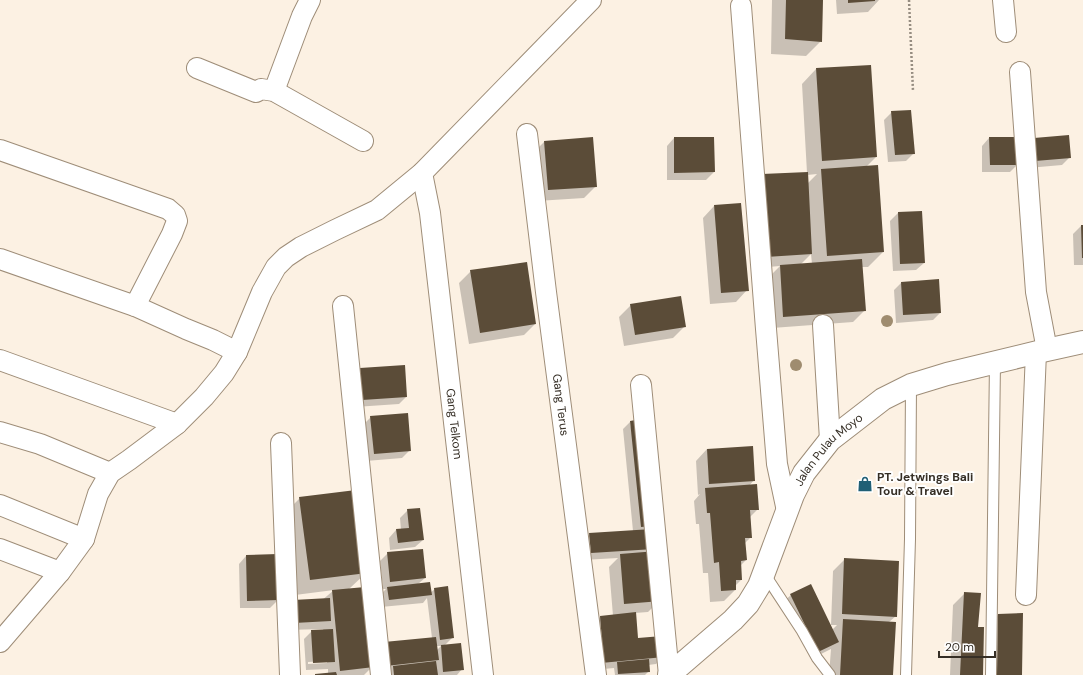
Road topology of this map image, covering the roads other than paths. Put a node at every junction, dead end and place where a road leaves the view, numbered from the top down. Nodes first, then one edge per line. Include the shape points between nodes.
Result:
1 (310, 0) edge
2 (1003, 0) edge
3 (583, 2) edge
4 (741, 6) dead end
5 (1006, 32) dead end
6 (197, 68) dead end
7 (1020, 72) dead end
8 (274, 91) junction
9 (527, 134) dead end
10 (363, 141) dead end
11 (0, 150) edge
12 (422, 173) junction
13 (0, 259) edge
14 (135, 306) junction
15 (343, 306) dead end
16 (823, 325) dead end
17 (1083, 342) edge
18 (1042, 351) junction
19 (237, 352) junction
20 (0, 360) edge
21 (995, 362) junction
22 (911, 385) junction
23 (641, 386) dead end
24 (177, 424) junction
25 (0, 432) edge
26 (830, 440) junction
27 (281, 443) dead end
28 (110, 472) junction
29 (0, 505) edge
30 (787, 511) junction
31 (84, 539) junction
32 (0, 549) edge
33 (60, 572) junction
34 (764, 573) junction
35 (1026, 595) dead end
36 (3, 634) edge
37 (290, 675) edge
38 (381, 675) edge
39 (483, 675) edge
40 (596, 675) edge
41 (669, 675) edge
42 (830, 675) edge
43 (906, 675) edge
44 (991, 675) edge

1 - 8 street
2 - 5 street
3 - 12 street
4 - 30 street via 777,464
6 - 8 street via 256,92 261,89
7 - 18 street
8 - 10 street
9 - 40 street, Gang Terus
11 - 14 street via 168,208 175,215 177,221 172,234
12 - 19 street via 377,210 301,247 286,257 276,267 262,292
12 - 39 street, Gang Telkom via 431,229
13 - 14 street
14 - 19 street
15 - 38 street
16 - 26 street
17 - 18 street, Jalan Pulau Moyo
18 - 21 street, Jalan Pulau Moyo
18 - 35 street
19 - 24 street via 204,397
20 - 24 street
21 - 22 street, Jalan Pulau Moyo
21 - 44 lane
22 - 26 street, Jalan Pulau Moyo via 883,399
22 - 43 lane
23 - 41 street
24 - 28 street
25 - 28 street via 40,444
26 - 30 street, Jalan Pulau Moyo via 804,473
27 - 37 street
28 - 31 street via 98,494
29 - 31 street
30 - 34 street, Jalan Pulau Moyo
31 - 33 street
32 - 33 street
33 - 36 street
34 - 41 street, Jalan Pulau Moyo via 748,604
34 - 42 lane

